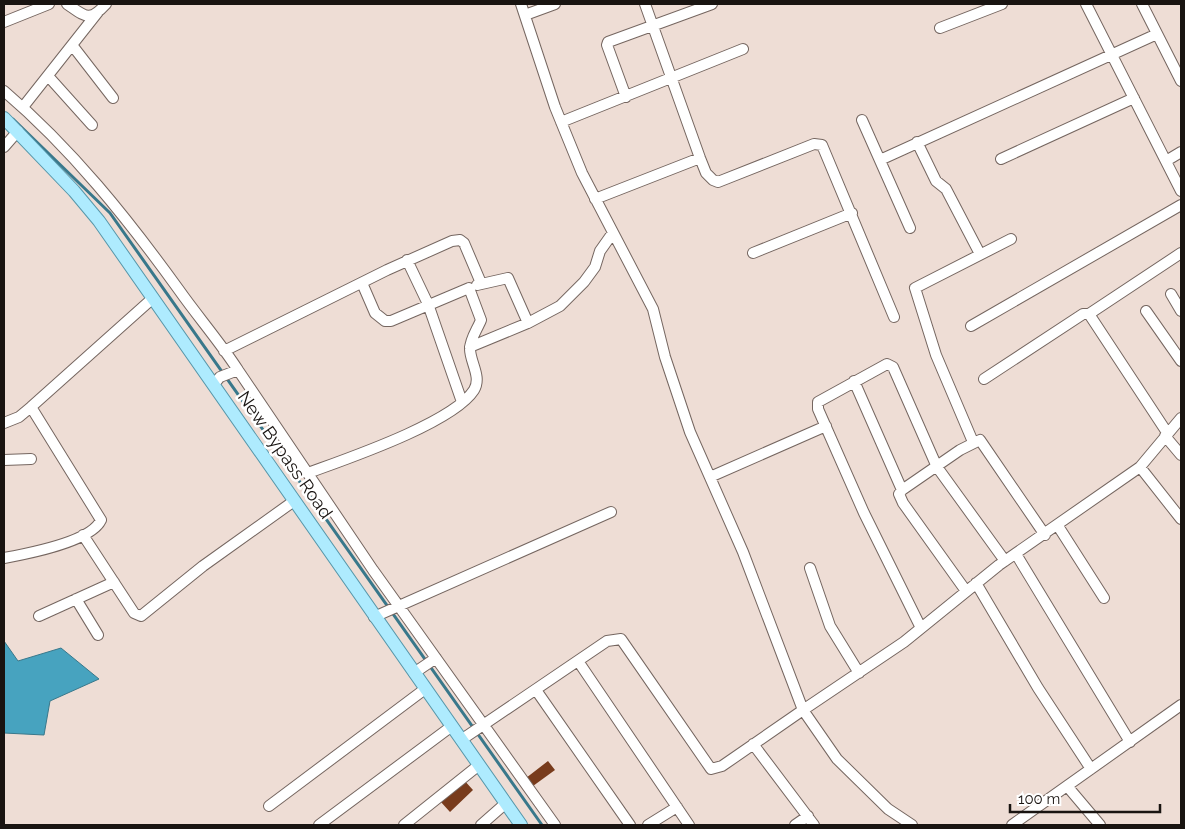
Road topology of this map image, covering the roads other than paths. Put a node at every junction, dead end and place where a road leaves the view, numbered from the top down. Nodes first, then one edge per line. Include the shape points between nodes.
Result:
1 (48, 4) edge
2 (67, 4) edge
3 (106, 4) edge
4 (521, 4) edge
5 (555, 4) edge
6 (645, 4) edge
7 (712, 4) edge
8 (1002, 4) edge
9 (1086, 4) edge
10 (1142, 4) edge
11 (98, 12) junction
12 (525, 15) junction
13 (4, 22) edge
14 (654, 26) junction
15 (940, 28) dead end
16 (1157, 34) junction
17 (72, 45) junction
18 (743, 49) dead end
19 (1111, 55) junction
20 (48, 76) junction
21 (672, 79) junction
22 (1181, 81) edge
23 (4, 91) edge
24 (626, 97) junction
25 (113, 98) dead end
26 (1134, 98) junction
27 (23, 107) junction
28 (4, 118) edge
29 (862, 120) dead end
30 (561, 122) junction
31 (92, 125) dead end
32 (18, 131) junction
33 (917, 142) junction
34 (4, 147) edge
35 (1181, 152) edge
36 (700, 158) junction
37 (1000, 159) dead end
38 (880, 160) junction
39 (1166, 161) junction
40 (1181, 191) edge
41 (595, 199) junction
42 (1181, 205) edge
43 (852, 213) junction
44 (910, 228) dead end
45 (612, 234) junction
46 (1011, 239) dead end
47 (753, 253) dead end
48 (1181, 253) edge
49 (980, 254) junction
50 (407, 260) junction
51 (362, 283) junction
52 (481, 283) junction
53 (469, 288) junction
54 (1171, 294) dead end
55 (154, 298) junction
56 (428, 304) junction
57 (1146, 311) dead end
58 (1181, 311) edge
59 (1089, 314) junction
60 (894, 318) dead end
61 (481, 320) junction
62 (528, 323) junction
63 (971, 326) dead end
64 (489, 340) junction
65 (470, 347) junction
66 (224, 351) junction
67 (1181, 361) edge
68 (225, 376) junction
69 (984, 379) dead end
70 (854, 381) junction
71 (462, 402) junction
72 (31, 407) junction
73 (1181, 418) edge
74 (4, 423) edge
75 (826, 426) junction
76 (1167, 435) junction
77 (973, 442) junction
78 (1181, 455) edge
79 (31, 459) dead end
80 (4, 460) edge
81 (936, 467) junction
82 (1140, 467) junction
83 (308, 474) junction
84 (710, 477) junction
85 (902, 490) junction
86 (294, 501) junction
87 (610, 512) dead end
88 (1181, 520) edge
89 (1058, 526) junction
90 (83, 535) junction
91 (1045, 535) junction
92 (1016, 554) junction
93 (4, 558) edge
94 (1005, 561) junction
95 (810, 568) dead end
96 (114, 582) junction
97 (976, 583) junction
98 (966, 591) junction
99 (1104, 598) dead end
100 (76, 599) junction
101 (393, 608) junction
102 (39, 616) dead end
103 (374, 617) junction
104 (920, 628) junction
105 (98, 636) dead end
106 (578, 661) junction
107 (426, 665) junction
108 (858, 673) junction
109 (425, 689) junction
110 (536, 690) junction
111 (1181, 705) edge
112 (803, 710) junction
113 (452, 726) junction
114 (478, 728) junction
115 (461, 740) junction
116 (1130, 742) junction
117 (753, 744) junction
118 (479, 765) junction
119 (1091, 769) junction
120 (1067, 786) junction
121 (506, 803) junction
122 (269, 806) dead end
123 (676, 807) junction
124 (811, 821) edge
125 (319, 825) edge
126 (404, 825) edge
127 (481, 825) edge
128 (521, 825) edge
129 (555, 825) edge
130 (630, 825) edge
131 (648, 825) edge
132 (689, 825) edge
133 (795, 825) edge
134 (912, 825) edge
135 (1012, 825) edge
136 (1100, 825) edge

1 - 13 street
2 - 11 street via 87,17
3 - 11 street
4 - 12 street
5 - 12 street
6 - 14 street
7 - 14 street
8 - 15 street
9 - 19 street
10 - 16 street
11 - 17 street
12 - 30 street
14 - 21 street
14 - 24 street via 607,45
16 - 19 street
16 - 22 street
17 - 20 street
17 - 25 street
18 - 21 street
19 - 26 street
19 - 33 street
20 - 27 street
20 - 31 street
21 - 24 street
21 - 36 street
23 - 27 street
24 - 30 street
26 - 37 street
26 - 39 street
27 - 66 street via 147,244
28 - 32 main road, New Bypass Road
29 - 38 street
30 - 41 street
32 - 34 street
32 - 55 main road, New Bypass Road via 99,221
33 - 38 street
33 - 49 street
35 - 39 street
36 - 41 street
36 - 43 street via 706,173 718,182 814,144 822,145
38 - 44 street
39 - 40 street
41 - 45 street
42 - 63 street
43 - 47 street
43 - 60 street
45 - 62 street via 584,282 560,306
45 - 84 street via 653,309 690,432
46 - 49 street
48 - 59 street
49 - 77 street via 915,288 936,355
50 - 51 street
50 - 52 street via 460,240
50 - 56 street
51 - 56 street via 375,313 385,321
51 - 66 street
52 - 53 street
52 - 62 street via 508,278
53 - 56 street
53 - 61 street
54 - 58 street
55 - 68 main road, New Bypass Road
55 - 72 street
56 - 71 street
57 - 67 street
59 - 69 street via 1083,314
59 - 76 street
61 - 64 street
61 - 65 street
62 - 64 street
64 - 65 street
65 - 71 street via 477,383
66 - 68 street
68 - 83 street
68 - 86 main road, New Bypass Road
70 - 75 street via 818,402
70 - 81 street via 887,364 893,367
70 - 85 street
71 - 83 street via 406,434
72 - 74 street
72 - 90 street via 101,520 97,527
73 - 76 street
75 - 84 street
75 - 104 street
76 - 78 street
76 - 82 street
77 - 81 street
77 - 91 street via 980,440
79 - 80 street
81 - 85 street
81 - 94 street
82 - 88 street
82 - 89 street
83 - 101 street
84 - 112 street via 743,552
85 - 98 street via 899,494 904,503
86 - 96 street via 203,566 141,616 134,613
86 - 103 main road, New Bypass Road
87 - 101 street
89 - 91 street
89 - 99 street
90 - 93 street via 44,550
90 - 96 street
91 - 92 street
92 - 94 street
92 - 116 street
94 - 97 street
95 - 108 street via 830,626
96 - 100 street
97 - 98 street
97 - 119 street
98 - 104 street
100 - 102 street
100 - 105 street
101 - 103 street
101 - 107 street
103 - 107 main road, New Bypass Road
104 - 108 street
106 - 110 street
106 - 117 street via 607,641 621,639 711,769 722,766
106 - 123 street
107 - 109 main road, New Bypass Road
107 - 114 street
108 - 112 street
109 - 113 main road, New Bypass Road
109 - 122 street
110 - 114 street
110 - 130 street
111 - 116 street
112 - 117 street
112 - 134 street via 837,759 888,809
113 - 115 main road, New Bypass Road
113 - 125 street
114 - 115 street
114 - 129 street
115 - 118 main road, New Bypass Road
116 - 119 street
117 - 124 street
118 - 121 main road, New Bypass Road
118 - 126 street
119 - 120 street
120 - 135 street
120 - 136 street
121 - 127 street
121 - 128 main road, New Bypass Road
123 - 131 street
123 - 132 street
124 - 133 street

